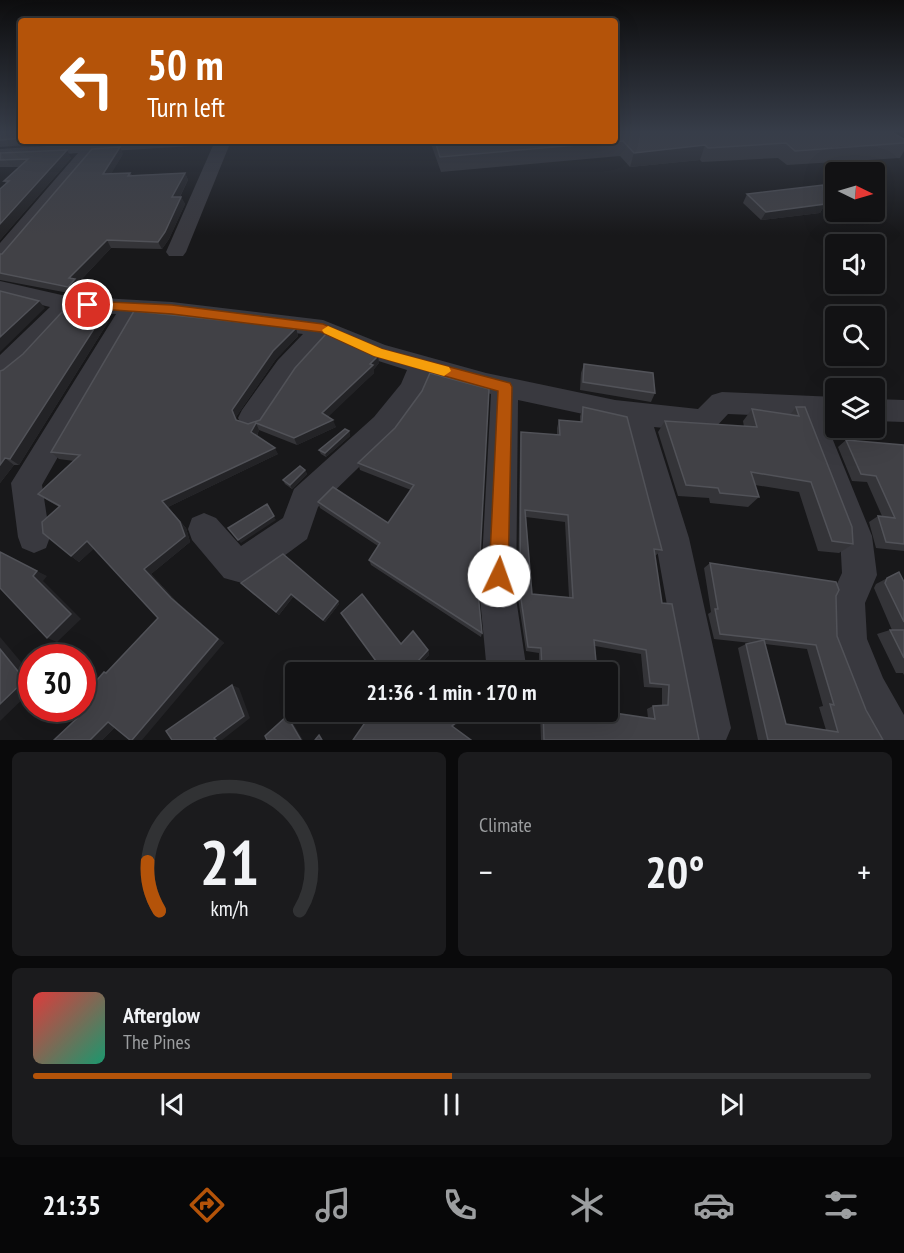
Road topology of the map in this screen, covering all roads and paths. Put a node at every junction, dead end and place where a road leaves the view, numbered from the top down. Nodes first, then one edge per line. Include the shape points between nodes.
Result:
1 (76, 166) edge
2 (213, 166) edge
3 (176, 252) dead end
4 (0, 256) edge
5 (0, 288) edge
6 (66, 304) junction
7 (132, 307) junction
8 (323, 328) junction
9 (422, 365) junction
10 (0, 370) edge
11 (505, 387) junction
12 (821, 408) edge
13 (885, 410) edge
14 (904, 411) edge
15 (636, 414) junction
16 (252, 418) dead end
17 (204, 529) dead end
18 (34, 537) dead end
19 (506, 662) edge
20 (710, 728) dead end
21 (895, 740) edge

1 - 4 street
2 - 3 street
5 - 6 street
6 - 7 street
6 - 10 street
7 - 8 street
7 - 18 street via 26,483
8 - 9 street via 378,352
8 - 16 street via 287,367
9 - 11 street
9 - 17 street via 412,389 384,425 305,499 295,528 242,566 236,566
11 - 15 street
11 - 19 street via 498,598
12 - 15 street via 722,403 705,422
12 - 21 street via 856,536 860,575 846,601 848,639 869,692
13 - 14 street
15 - 20 street via 672,538

